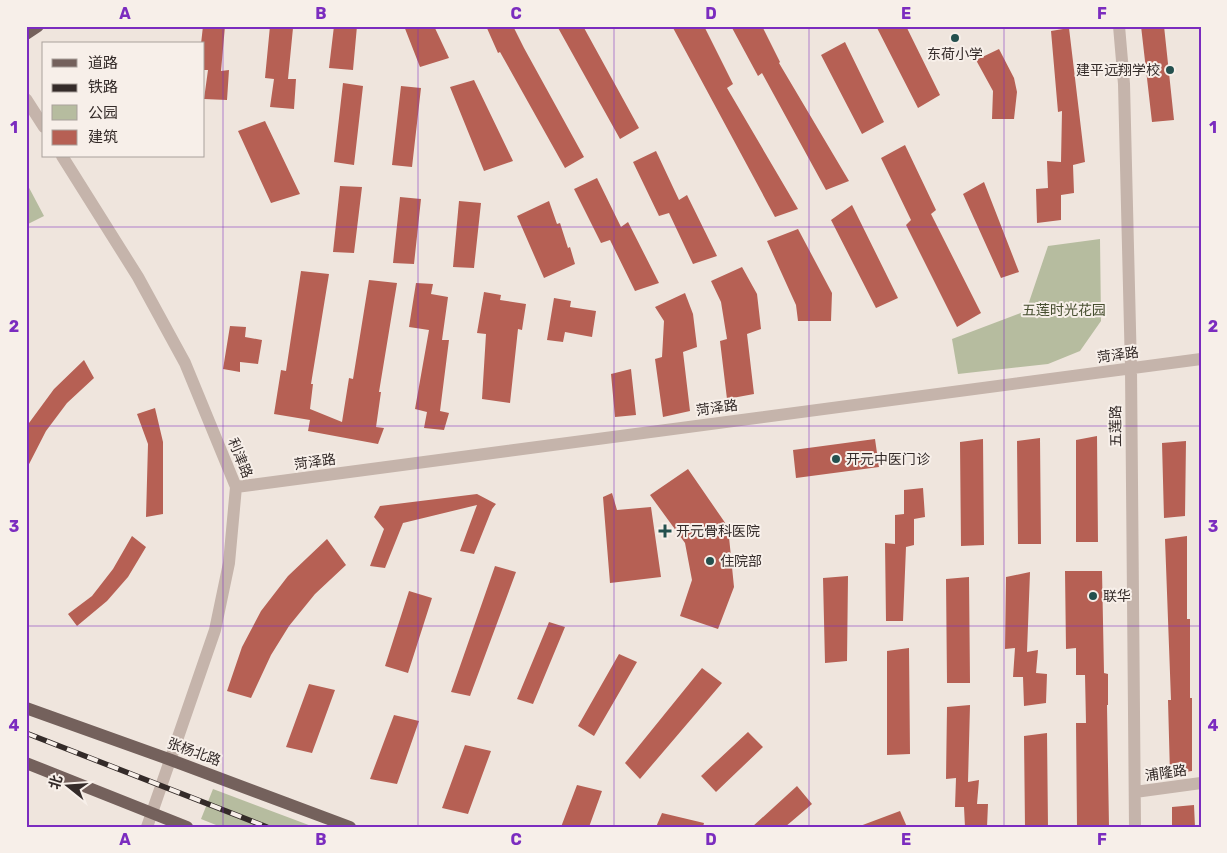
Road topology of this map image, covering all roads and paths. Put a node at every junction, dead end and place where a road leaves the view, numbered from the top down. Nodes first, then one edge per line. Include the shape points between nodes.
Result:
1 (38, 26) edge
2 (1119, 26) edge
3 (26, 34) edge
4 (26, 99) edge
5 (42, 124) edge
6 (63, 158) edge
7 (1201, 359) edge
8 (1131, 369) junction
9 (236, 487) junction
10 (26, 708) edge
11 (171, 760) junction
12 (26, 763) edge
13 (1201, 783) edge
14 (1135, 792) junction
15 (152, 814) junction
16 (147, 827) edge
17 (186, 827) edge
18 (350, 827) edge
19 (1135, 827) edge

1 - 3 main road
2 - 8 street, 五莲路 via 1124,84
4 - 5 street
6 - 9 street, 利津路 via 138,277 185,363
7 - 8 street, 菏泽路
8 - 9 street, 菏泽路
8 - 14 street, 五莲路
9 - 11 street, 利津路 via 228,563 215,630
10 - 11 main road, 张杨北路
11 - 15 street, 利津路
11 - 18 main road, 张杨北路
12 - 15 main road
13 - 14 street, 浦隆路
14 - 19 street, 五莲路
15 - 16 street, 利津路
15 - 17 main road

